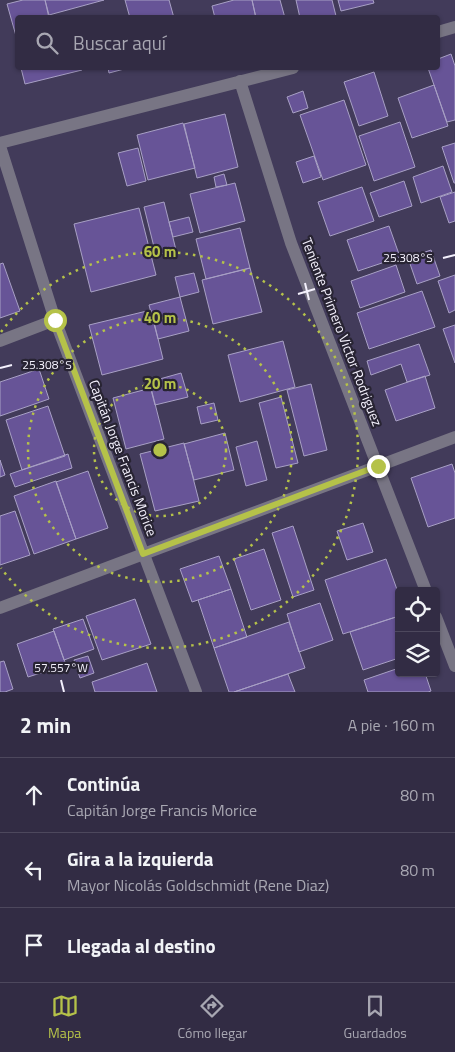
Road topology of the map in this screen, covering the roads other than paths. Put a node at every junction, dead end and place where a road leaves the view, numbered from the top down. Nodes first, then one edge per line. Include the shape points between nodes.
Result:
1 (455, 27) edge
2 (440, 31) edge
3 (285, 70) edge
4 (240, 81) junction
5 (0, 145) edge
6 (55, 320) junction
7 (0, 341) edge
8 (455, 436) edge
9 (378, 466) junction
10 (143, 554) junction
11 (424, 587) edge
12 (0, 608) edge
13 (440, 627) edge
14 (455, 666) edge
15 (196, 692) edge

1 - 2 street
3 - 4 street
4 - 5 street
4 - 9 street, Teniente Primero Victor Rodriguez via 291,243
5 - 6 street, Capitán Jorge Francis Morice
6 - 7 street
6 - 10 street, Capitán Jorge Francis Morice
8 - 9 street
9 - 10 street
9 - 11 street, Teniente Primero Victor Rodriguez
10 - 12 street
10 - 15 street, Capitán Jorge Francis Morice
13 - 14 street

